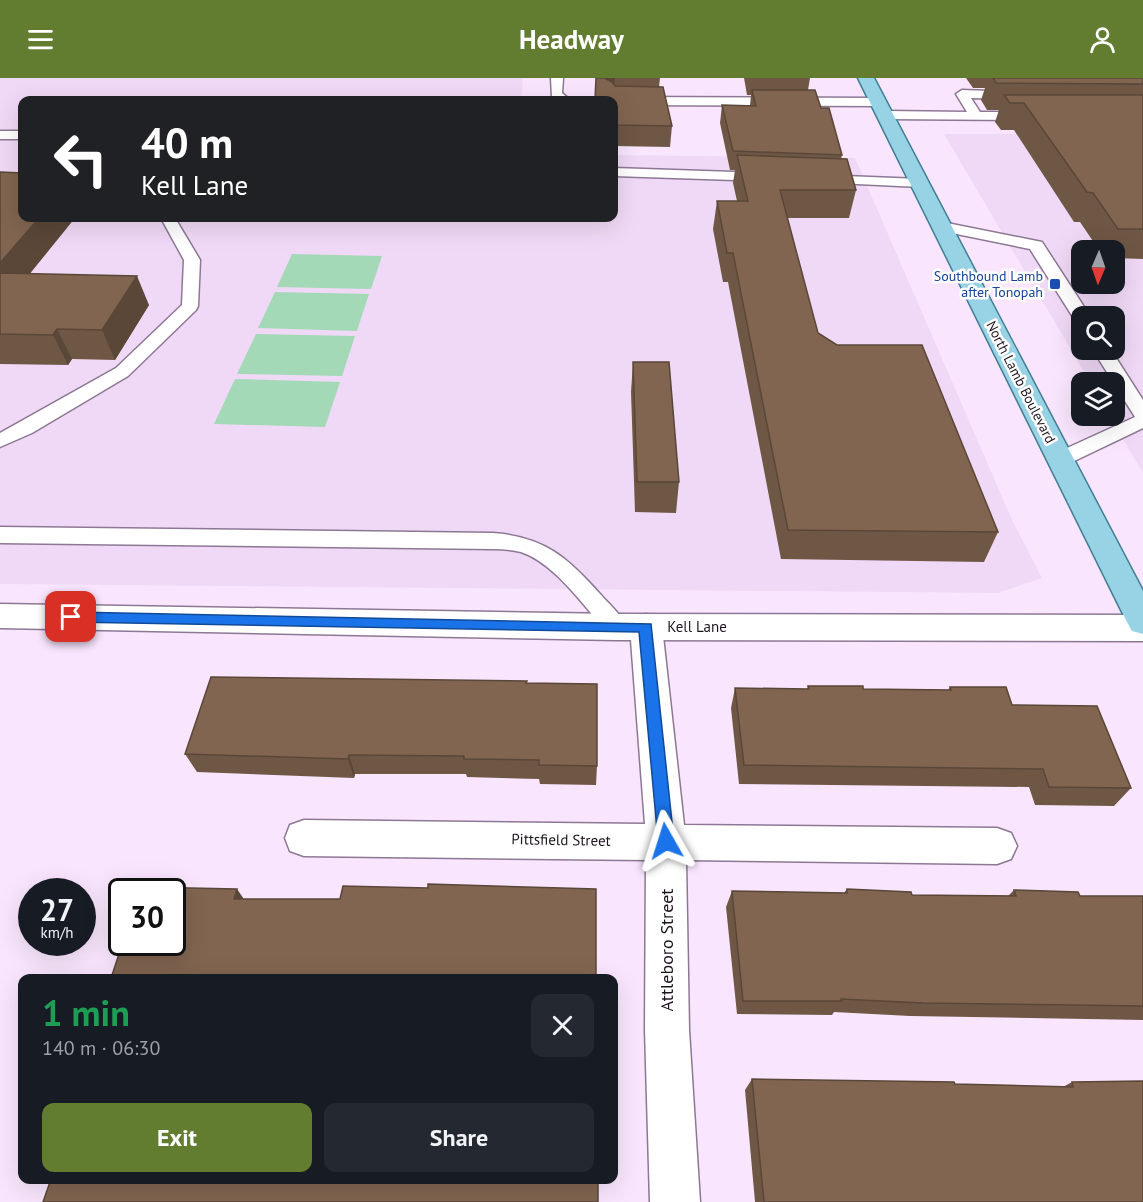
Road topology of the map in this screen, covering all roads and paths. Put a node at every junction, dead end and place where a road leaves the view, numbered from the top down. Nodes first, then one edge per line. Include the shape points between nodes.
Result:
1 (557, 78) edge
2 (866, 78) edge
3 (1029, 95) edge
4 (559, 96) edge
5 (618, 101) edge
6 (882, 108) junction
7 (976, 115) junction
8 (1048, 116) edge
9 (0, 135) edge
10 (18, 135) edge
11 (618, 172) edge
12 (777, 177) edge
13 (801, 178) edge
14 (920, 183) junction
15 (170, 222) edge
16 (942, 227) junction
17 (1074, 306) edge
18 (1108, 360) edge
19 (1143, 415) edge
20 (1143, 422) edge
21 (0, 441) edge
22 (1061, 459) junction
23 (0, 535) edge
24 (0, 616) edge
25 (1143, 622) edge
26 (631, 627) junction
27 (1143, 628) edge
28 (304, 838) dead end
29 (666, 841) junction
30 (997, 846) dead end
31 (675, 1202) edge

1 - 4 lane
2 - 6 main road, North Lamb Boulevard
3 - 7 lane via 959,90
5 - 6 lane
6 - 7 lane
6 - 14 main road, North Lamb Boulevard
7 - 8 lane
9 - 10 lane
11 - 12 lane
13 - 14 lane
14 - 16 main road, North Lamb Boulevard
15 - 21 lane via 192,260 190,306 122,372
16 - 17 lane via 1036,245
16 - 22 main road, North Lamb Boulevard
18 - 19 lane
20 - 22 lane
22 - 25 main road, North Lamb Boulevard
23 - 26 lane via 519,543 555,562
24 - 26 street, Kell Lane
26 - 27 street, Kell Lane
26 - 29 street, Attleboro Street
28 - 29 street, Pittsfield Street
29 - 30 street, Pittsfield Street
29 - 31 street, Attleboro Street via 667,1030

